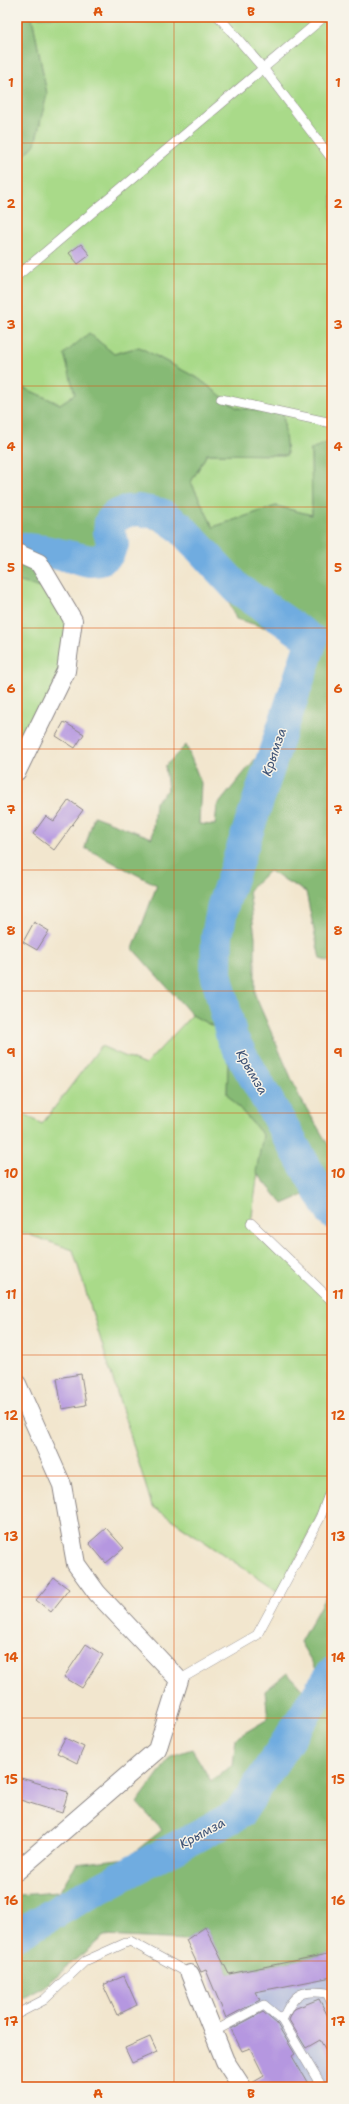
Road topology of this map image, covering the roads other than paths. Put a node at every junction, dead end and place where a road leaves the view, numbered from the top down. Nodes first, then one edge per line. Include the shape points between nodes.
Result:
1 (219, 17) edge
2 (324, 17) edge
3 (263, 68) junction
4 (332, 159) edge
5 (17, 276) edge
6 (221, 399) dead end
7 (332, 423) edge
8 (17, 553) edge
9 (17, 770) edge
10 (251, 1223) dead end
11 (332, 1301) edge
12 (17, 1384) edge
13 (332, 1486) edge
14 (179, 1680) junction
15 (17, 1871) edge
16 (190, 1974) joint
17 (329, 1992) edge
18 (332, 2003) edge
19 (17, 2014) edge
20 (282, 2020) junction
21 (213, 2032) junction
22 (242, 2087) edge
23 (322, 2087) edge

1 - 3 lane
2 - 3 lane
3 - 4 lane
3 - 5 lane
6 - 7 lane
8 - 9 street via 39,563 73,620 66,671
10 - 11 lane
12 - 14 street via 62,1485 76,1564 97,1593
13 - 14 lane via 320,1518 257,1635
14 - 15 street via 157,1750
16 - 19 lane via 130,1941 85,1961 44,2000
16 - 21 street
17 - 18 lane
17 - 20 lane via 308,1991 292,1999
20 - 21 lane via 264,2004
20 - 23 lane
21 - 22 street via 225,2061

